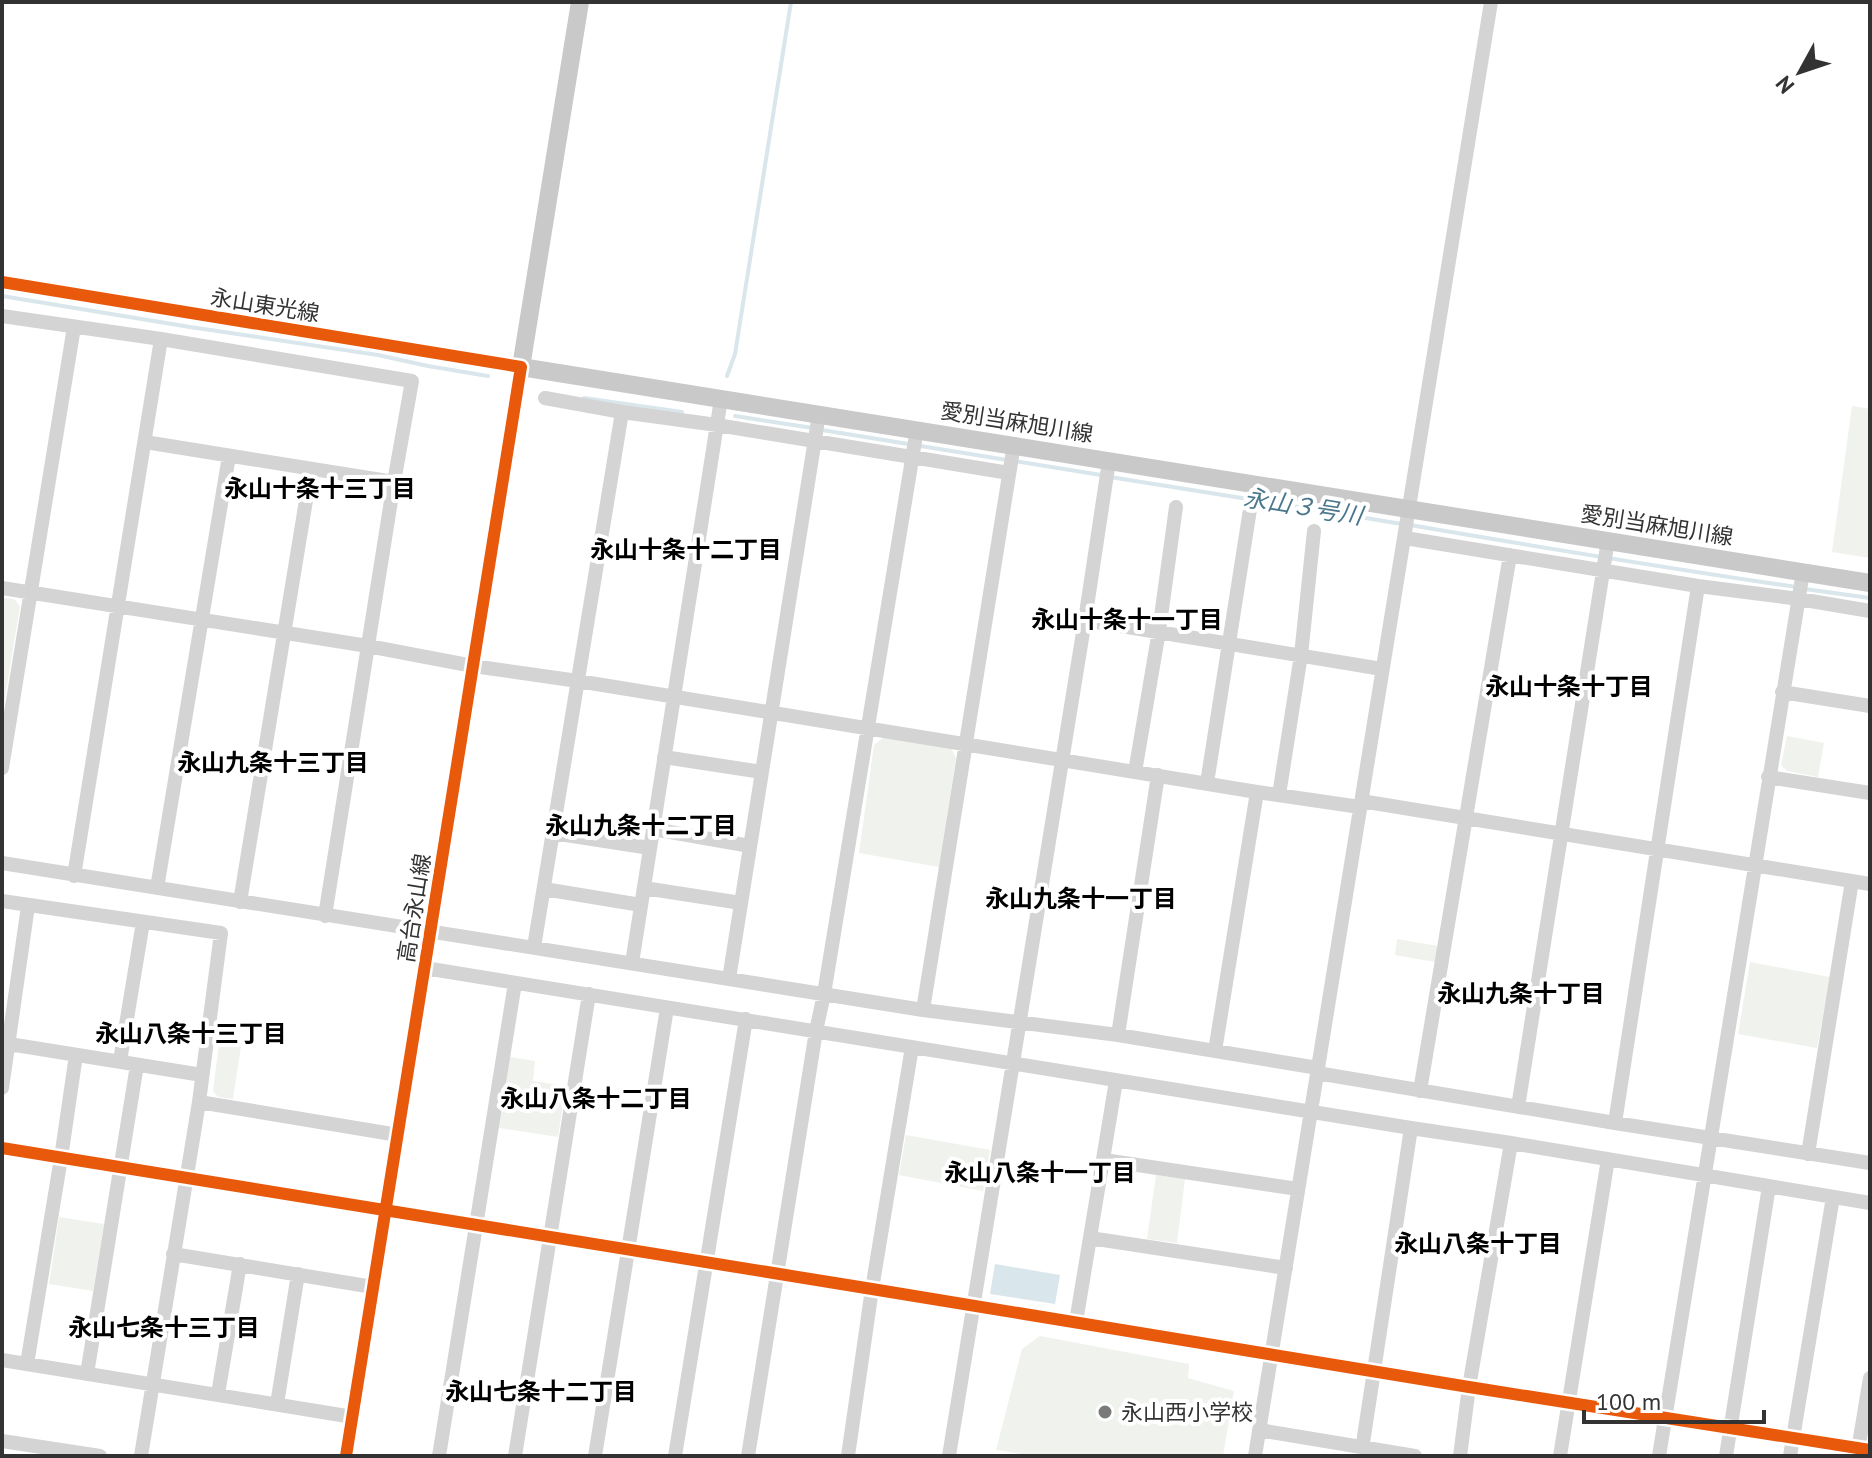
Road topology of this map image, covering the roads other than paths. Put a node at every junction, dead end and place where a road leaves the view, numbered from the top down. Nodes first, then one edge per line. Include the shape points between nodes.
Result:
1 (580, 2) edge
2 (1491, 2) edge
3 (2, 282) edge
4 (2, 316) edge
5 (74, 327) junction
6 (161, 339) junction
7 (521, 367) junction
8 (545, 398) dead end
9 (721, 399) junction
10 (622, 412) junction
11 (717, 425) junction
12 (817, 428) junction
13 (145, 442) junction
14 (914, 444) junction
15 (229, 456) junction
16 (1011, 459) junction
17 (311, 470) junction
18 (1107, 471) junction
19 (394, 482) junction
20 (1253, 495) junction
21 (1176, 507) dead end
22 (1408, 509) junction
23 (1314, 531) dead end
24 (1405, 538) junction
25 (1510, 555) junction
26 (1606, 556) junction
27 (1870, 583) edge
28 (1698, 586) junction
29 (1800, 586) junction
30 (2, 588) edge
31 (30, 592) junction
32 (118, 606) junction
33 (1870, 611) edge
34 (202, 620) junction
35 (1085, 620) junction
36 (1159, 631) junction
37 (283, 633) junction
38 (1229, 643) junction
39 (368, 646) junction
40 (1301, 655) junction
41 (473, 666) junction
42 (1382, 669) junction
43 (578, 681) junction
44 (1782, 692) junction
45 (674, 696) junction
46 (1870, 706) edge
47 (771, 713) junction
48 (867, 728) junction
49 (965, 743) junction
50 (664, 757) junction
51 (1062, 759) junction
52 (2, 768) edge
53 (762, 772) junction
54 (1135, 772) junction
55 (1158, 775) junction
56 (1768, 777) junction
57 (1207, 783) junction
58 (1257, 792) junction
59 (1870, 793) edge
60 (1279, 795) junction
61 (1361, 804) junction
62 (1466, 817) junction
63 (653, 829) junction
64 (553, 833) junction
65 (1560, 834) junction
66 (750, 846) junction
67 (650, 848) junction
68 (1658, 849) junction
69 (2, 863) edge
70 (1755, 864) junction
71 (74, 876) junction
72 (1852, 881) junction
73 (1870, 884) edge
74 (157, 888) junction
75 (644, 888) junction
76 (544, 889) junction
77 (2, 901) edge
78 (240, 902) junction
79 (741, 903) junction
80 (641, 905) junction
81 (28, 906) junction
82 (325, 916) junction
83 (143, 922) junction
84 (431, 931) junction
85 (534, 947) junction
86 (632, 963) junction
87 (425, 968) junction
88 (729, 979) junction
89 (515, 983) junction
90 (589, 994) junction
91 (824, 994) junction
92 (667, 1008) junction
93 (923, 1010) junction
94 (746, 1019) junction
95 (1020, 1024) junction
96 (816, 1031) junction
97 (1118, 1035) junction
98 (9, 1044) junction
99 (912, 1047) junction
100 (1215, 1051) junction
101 (76, 1055) junction
102 (120, 1061) junction
103 (1012, 1063) junction
104 (137, 1065) junction
105 (1318, 1071) junction
106 (202, 1075) junction
107 (1116, 1081) junction
108 (2, 1088) edge
109 (1420, 1091) junction
110 (199, 1102) junction
111 (1518, 1107) junction
112 (1311, 1111) junction
113 (1615, 1123) junction
114 (1411, 1128) junction
115 (398, 1135) junction
116 (1711, 1138) junction
117 (1511, 1143) junction
118 (2, 1148) edge
119 (1808, 1154) junction
120 (61, 1158) junction
121 (1608, 1159) junction
122 (1104, 1160) junction
123 (1870, 1163) edge
124 (120, 1167) junction
125 (1704, 1175) junction
126 (186, 1179) junction
127 (1769, 1186) junction
128 (1298, 1189) junction
129 (1833, 1197) junction
130 (1870, 1203) edge
131 (385, 1210) junction
132 (475, 1225) junction
133 (550, 1237) junction
134 (1090, 1238) junction
135 (629, 1249) junction
136 (173, 1254) junction
137 (706, 1262) junction
138 (240, 1264) junction
139 (1286, 1268) junction
140 (298, 1274) junction
141 (777, 1274) junction
142 (373, 1287) junction
143 (872, 1289) junction
144 (973, 1305) junction
145 (1076, 1322) junction
146 (1272, 1354) junction
147 (2, 1360) edge
148 (27, 1364) junction
149 (1375, 1371) junction
150 (87, 1374) junction
151 (1870, 1378) edge
152 (153, 1385) junction
153 (1469, 1387) junction
154 (218, 1394) junction
155 (1569, 1402) junction
156 (277, 1404) junction
157 (353, 1417) junction
158 (1665, 1418) junction
159 (1730, 1428) junction
160 (1259, 1430) junction
161 (1793, 1438) junction
162 (2, 1441) edge
163 (1362, 1452) edge
164 (1862, 1452) edge
165 (100, 1456) edge
166 (141, 1456) edge
167 (346, 1456) edge
168 (439, 1456) edge
169 (515, 1456) edge
170 (595, 1456) edge
171 (675, 1456) edge
172 (748, 1456) edge
173 (848, 1456) edge
174 (949, 1456) edge
175 (1255, 1456) edge
176 (1415, 1456) edge
177 (1460, 1456) edge
178 (1560, 1456) edge
179 (1659, 1456) edge
180 (1726, 1456) edge
181 (1790, 1456) edge

1 - 7 main road
2 - 22 street
3 - 7 street, 永山東光線
4 - 5 street
5 - 6 street
5 - 31 street
6 - 13 street
6 - 19 street via 412,381
7 - 9 main road, 愛別当麻旭川線
7 - 41 street, 高台永山線
8 - 10 street
9 - 11 street
9 - 12 main road, 愛別当麻旭川線
10 - 11 street
10 - 43 street
11 - 12 street
11 - 45 street
12 - 14 main road, 愛別当麻旭川線
12 - 14 street
12 - 47 street
13 - 15 street
13 - 32 street
14 - 16 main road, 愛別当麻旭川線
14 - 16 street
14 - 48 street
15 - 17 street
15 - 34 street
16 - 18 main road, 愛別当麻旭川線
16 - 49 street
17 - 19 street
17 - 37 street
18 - 20 main road, 愛別当麻旭川線
18 - 35 street
19 - 39 street
20 - 22 main road, 愛別当麻旭川線
20 - 38 street
21 - 36 street
22 - 24 street
22 - 26 main road, 愛別当麻旭川線
23 - 40 street
24 - 25 street
24 - 42 street
25 - 26 street
25 - 62 street
26 - 28 street
26 - 29 main road, 愛別当麻旭川線
26 - 65 street
27 - 29 main road, 愛別当麻旭川線
28 - 29 street
28 - 68 street
29 - 33 street
29 - 44 street
30 - 31 street
31 - 32 street
31 - 52 street
32 - 34 street
32 - 71 street
34 - 37 street
34 - 74 street
35 - 36 street
35 - 51 street
36 - 38 street
36 - 54 street
37 - 39 street
37 - 78 street
38 - 40 street
38 - 57 street
39 - 41 street
39 - 82 street
40 - 42 street
40 - 60 street
41 - 43 street
41 - 84 street, 高台永山線
42 - 61 street
43 - 45 street
43 - 64 street
44 - 46 street
44 - 56 street
45 - 47 street
45 - 50 street
47 - 48 street
47 - 53 street
48 - 49 street
48 - 91 street
49 - 51 street
49 - 93 street
50 - 53 street
50 - 63 street
51 - 54 street
51 - 95 street
53 - 66 street
54 - 55 street
55 - 57 street
55 - 97 street
56 - 59 street
56 - 70 street
57 - 58 street
58 - 60 street
58 - 100 street
60 - 61 street
61 - 62 street
61 - 105 street
62 - 65 street
62 - 109 street
63 - 66 street
63 - 67 street
64 - 67 street
64 - 76 street
65 - 68 street
65 - 111 street
66 - 79 street
67 - 75 street
68 - 70 street
68 - 113 street
69 - 71 street
70 - 72 street
70 - 116 street
71 - 74 street
72 - 73 street
72 - 119 street
74 - 78 street
75 - 79 street
75 - 80 street
76 - 80 street
76 - 85 street
77 - 81 street
78 - 82 street
79 - 88 street
80 - 86 street
81 - 83 street
81 - 98 street
82 - 84 street
83 - 102 street
83 - 106 street via 221,933
84 - 85 street
84 - 87 street, 高台永山線
85 - 86 street
86 - 88 street
87 - 89 street
87 - 115 street, 高台永山線
88 - 91 street
89 - 90 street
89 - 132 street
90 - 92 street
90 - 133 street
91 - 93 street
91 - 96 street
92 - 94 street
92 - 135 street
93 - 95 street
94 - 96 street
94 - 137 street
95 - 97 street
95 - 103 street
96 - 99 street
96 - 141 street
97 - 100 street
98 - 101 street
98 - 108 street
99 - 103 street
99 - 143 street
100 - 105 street
101 - 102 street
101 - 120 street
102 - 104 street
103 - 107 street
103 - 144 street
104 - 106 street
104 - 124 street
105 - 109 street
105 - 112 street
106 - 110 street
107 - 112 street
107 - 122 street
109 - 111 street
110 - 115 street
110 - 126 street
111 - 113 street
112 - 114 street
112 - 128 street
113 - 116 street
114 - 117 street
114 - 149 street
115 - 131 street, 高台永山線
116 - 119 street
116 - 125 street
117 - 121 street
117 - 153 street
118 - 120 street
119 - 123 street
120 - 124 street
120 - 148 street
121 - 125 street
121 - 155 street
122 - 128 street
122 - 134 street
124 - 126 street
124 - 150 street
125 - 127 street
125 - 158 street
126 - 131 street
126 - 136 street
127 - 129 street
127 - 159 street
128 - 139 street
129 - 130 street
129 - 161 street
131 - 132 street
131 - 142 street, 高台永山線
132 - 133 street
132 - 168 street
133 - 135 street
133 - 169 street
134 - 139 street
134 - 145 street
135 - 137 street
135 - 170 street
136 - 138 street
136 - 152 street
137 - 141 street
137 - 171 street
138 - 140 street
138 - 154 street
139 - 146 street
140 - 142 street
140 - 156 street
141 - 143 street
141 - 172 street
142 - 157 street, 高台永山線
143 - 144 street
143 - 173 street
144 - 145 street
144 - 174 street
145 - 146 street
146 - 149 street
146 - 160 street
147 - 148 street
148 - 150 street
149 - 153 street
149 - 163 street
150 - 152 street
151 - 164 street
152 - 154 street
152 - 166 street
153 - 155 street
153 - 177 street
154 - 156 street
155 - 158 street
155 - 178 street
156 - 157 street
157 - 167 street, 高台永山線
158 - 159 street
158 - 179 street
159 - 161 street
159 - 180 street
160 - 163 street
160 - 175 street
161 - 164 street
161 - 181 street
162 - 165 street
163 - 176 street

